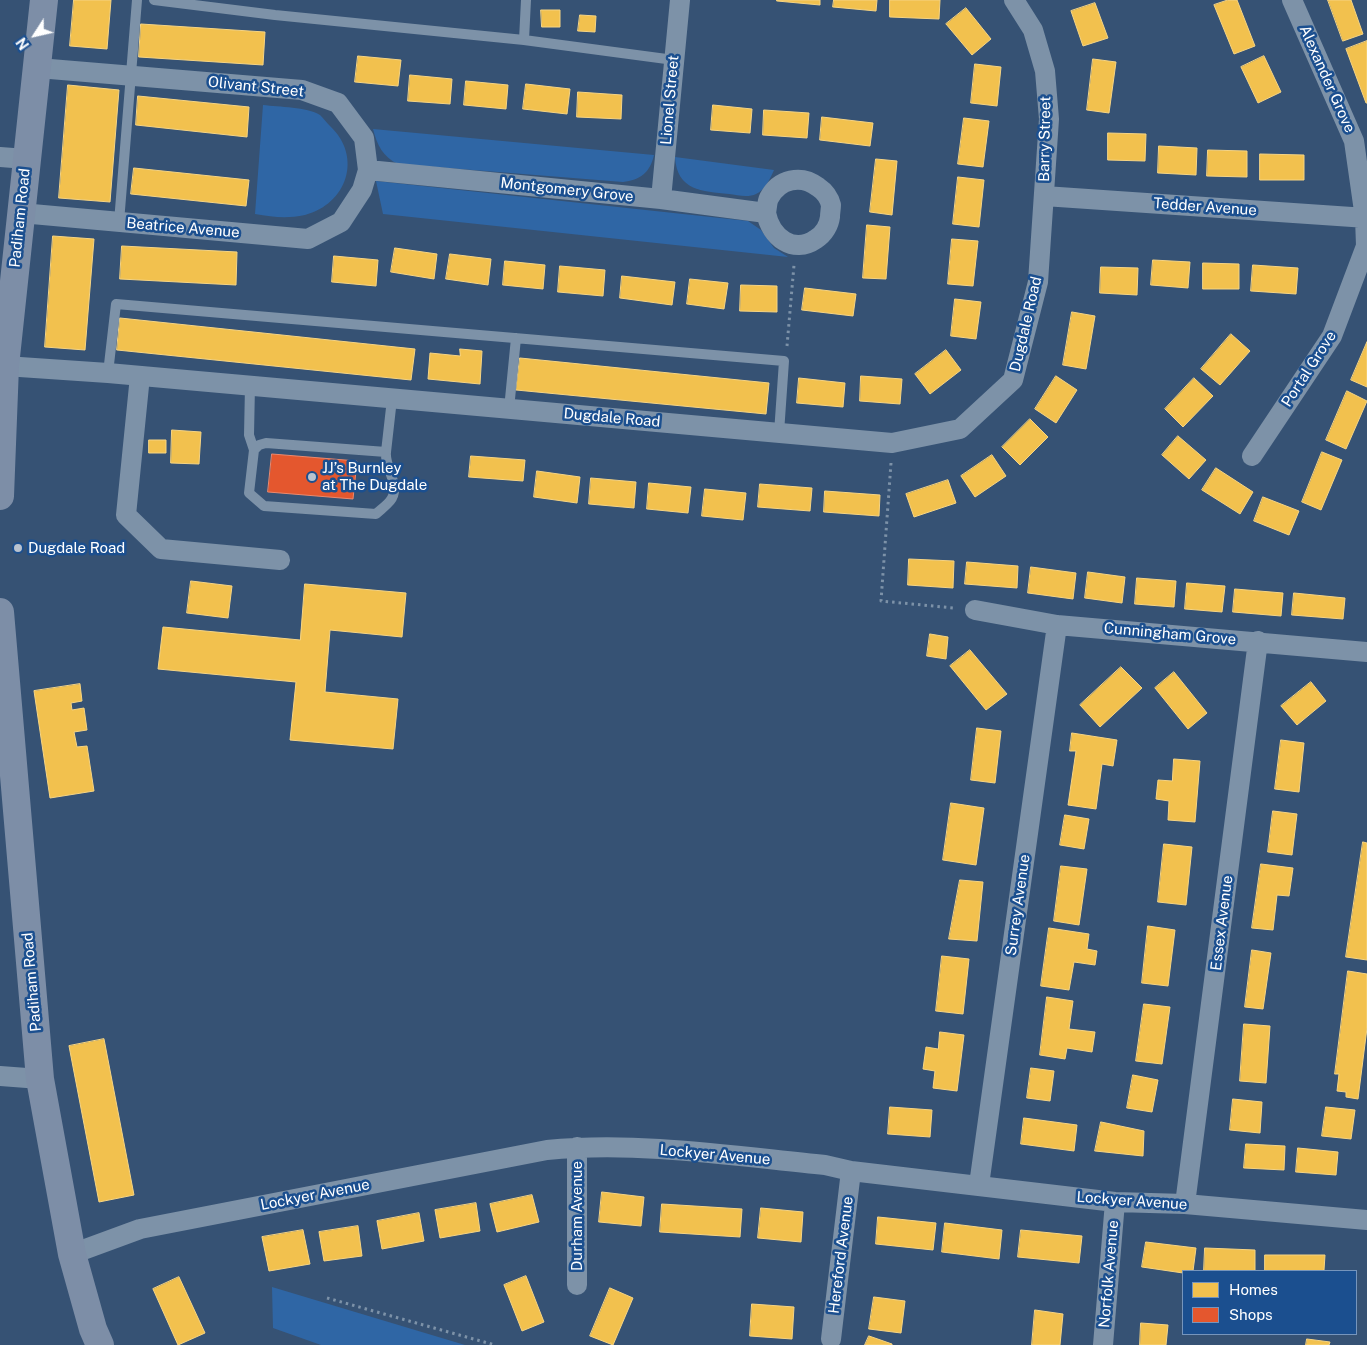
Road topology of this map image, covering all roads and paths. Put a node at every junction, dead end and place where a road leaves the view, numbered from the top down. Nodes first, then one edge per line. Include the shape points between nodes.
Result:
1 (44, 0) edge
2 (137, 0) edge
3 (154, 0) edge
4 (526, 0) edge
5 (680, 0) edge
6 (1014, 0) edge
7 (1292, 0) edge
8 (524, 40) junction
9 (674, 60) junction
10 (38, 68) junction
11 (130, 75) junction
12 (13, 158) edge
13 (368, 170) junction
14 (1044, 196) junction
15 (661, 199) junction
16 (766, 212) junction
17 (21, 213) junction
18 (1366, 218) edge
19 (119, 222) junction
20 (341, 222) joint
21 (797, 244) junction
22 (516, 338) junction
23 (786, 348) dead end
24 (5, 366) junction
25 (108, 373) junction
26 (140, 376) junction
27 (250, 386) junction
28 (392, 398) junction
29 (509, 409) junction
30 (779, 433) junction
31 (892, 444) junction
32 (254, 450) junction
33 (386, 452) junction
34 (1252, 456) dead end
35 (0, 496) edge
36 (280, 560) dead end
37 (975, 610) joint
38 (0, 612) edge
39 (1057, 625) junction
40 (1258, 641) junction
41 (1367, 652) edge
42 (0, 1076) edge
43 (40, 1079) junction
44 (577, 1147) junction
45 (851, 1171) junction
46 (978, 1185) junction
47 (1115, 1202) junction
48 (1185, 1204) junction
49 (1367, 1220) edge
50 (72, 1254) junction
51 (577, 1285) dead end
52 (327, 1298) dead end
53 (831, 1339) dead end
54 (100, 1345) edge
55 (495, 1345) edge
56 (1102, 1345) edge

1 - 10 main road, Padiham Road
2 - 11 lane
3 - 8 lane
4 - 8 lane
5 - 9 street, Lionel Street
6 - 14 street, Barry Street via 1033,30 1045,71 1049,119
7 - 18 street, Alexander Grove via 1354,141
8 - 9 lane
9 - 15 street, Lionel Street
10 - 11 street, Olivant Street
10 - 12 main road, Padiham Road
11 - 13 street, Olivant Street via 302,90 338,103 364,138
11 - 19 lane
12 - 17 main road, Padiham Road
13 - 15 street, Montgomery Grove
13 - 20 street, Olivant Street via 362,190
14 - 18 street, Tedder Avenue
14 - 31 street, Dugdale Road via 1038,282 1013,380 960,429
15 - 16 street, Montgomery Grove
16 - 21 street via 768,224 776,235 785,242
16 - 21 street via 768,199 775,189 792,180 812,182 825,192 831,206 830,222 817,239
17 - 19 street, Beatrice Avenue
17 - 24 main road, Padiham Road
18 - 34 street, Portal Grove via 1366,246 1332,336
19 - 20 street, Beatrice Avenue via 308,239
21 - 23 path
22 - 25 lane via 116,304
22 - 29 lane
22 - 30 lane via 784,361
24 - 25 street, Dugdale Road
24 - 35 main road, Padiham Road
25 - 26 street, Dugdale Road
26 - 27 street, Dugdale Road
26 - 36 street via 126,515 161,549
27 - 28 street, Dugdale Road
27 - 32 lane via 249,435
28 - 29 street, Dugdale Road
28 - 33 lane
29 - 30 street, Dugdale Road
30 - 31 street, Dugdale Road
31 - 37 path via 881,600
32 - 33 lane via 266,443
32 - 33 lane via 249,493 264,506 376,514 392,500 395,486 385,458
37 - 39 street, Cunningham Grove
38 - 43 main road, Padiham Road
39 - 40 street, Cunningham Grove
39 - 46 street, Surrey Avenue
40 - 41 street, Cunningham Grove
40 - 48 street, Essex Avenue
42 - 43 street
43 - 50 main road, Padiham Road
44 - 45 street, Lockyer Avenue via 644,1148 826,1165
44 - 50 street, Lockyer Avenue via 547,1150 140,1229
44 - 51 street, Durham Avenue
45 - 46 street, Lockyer Avenue
45 - 53 street, Hereford Avenue
46 - 47 street, Lockyer Avenue
47 - 48 street, Lockyer Avenue
47 - 56 street, Norfolk Avenue
48 - 49 street, Lockyer Avenue
50 - 54 main road, Padiham Road
52 - 55 path

